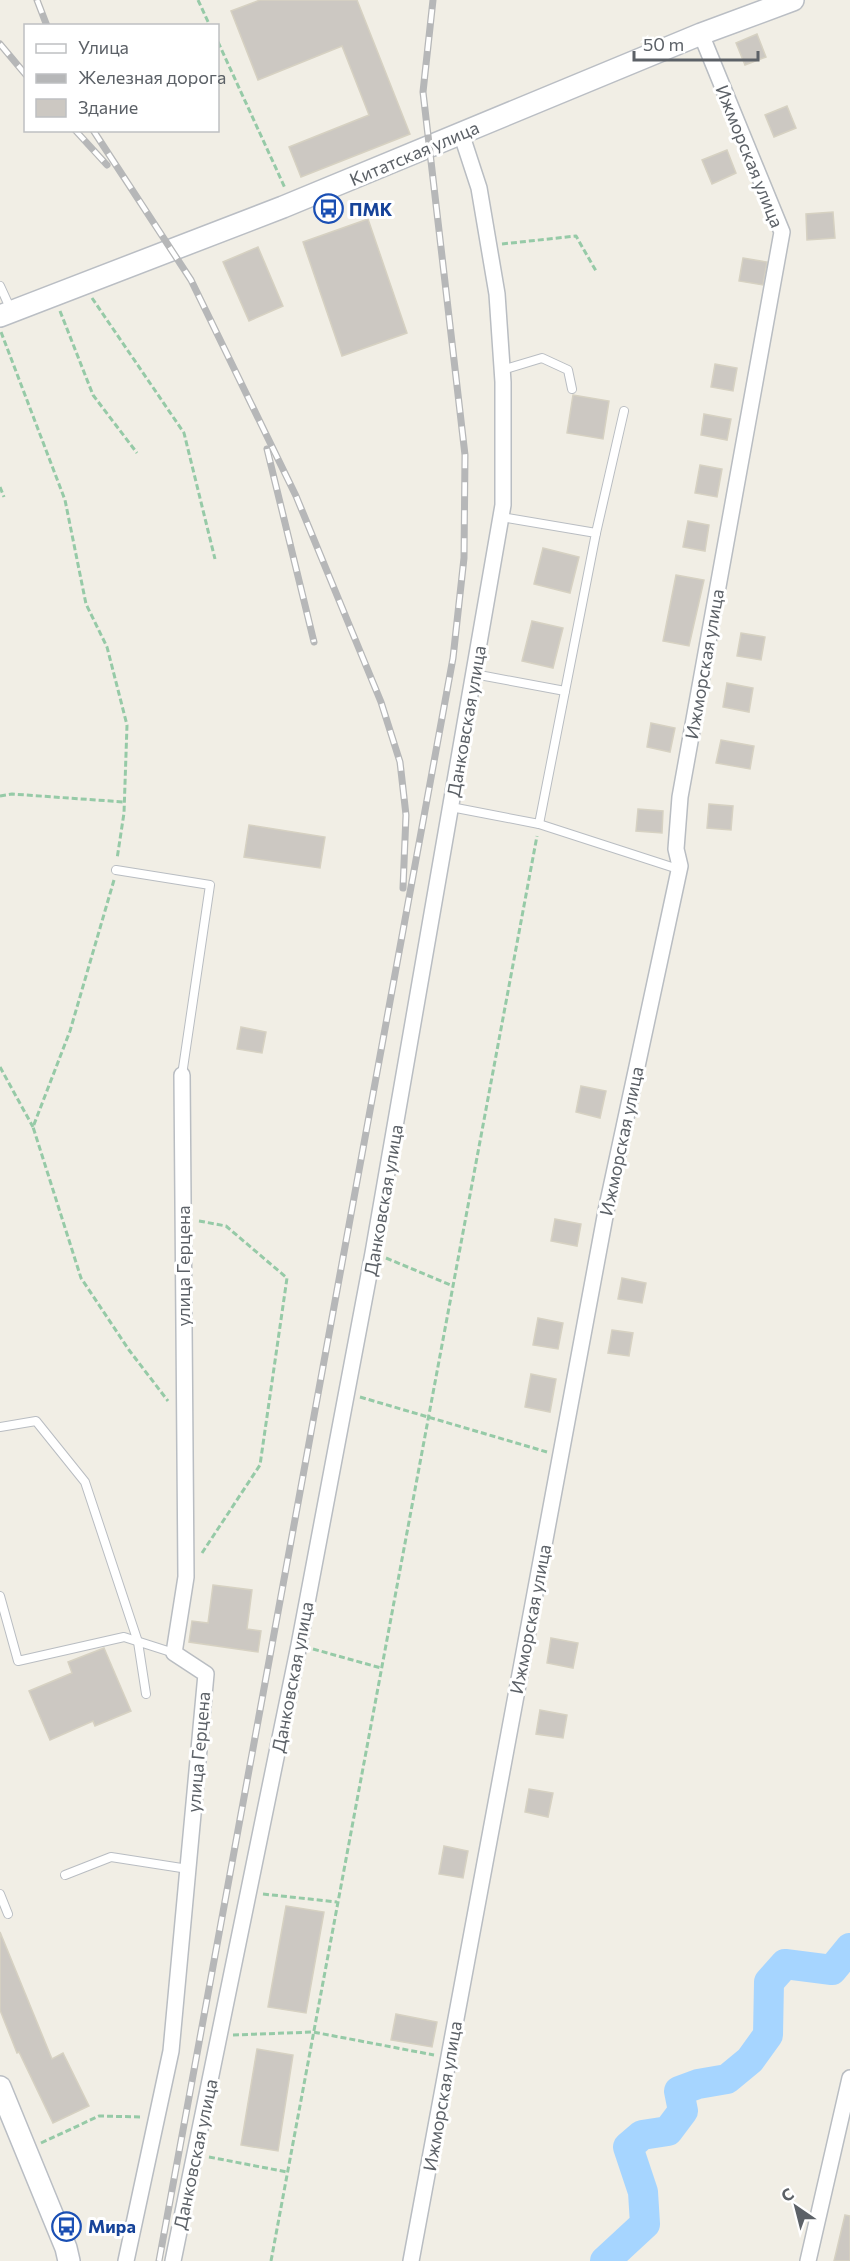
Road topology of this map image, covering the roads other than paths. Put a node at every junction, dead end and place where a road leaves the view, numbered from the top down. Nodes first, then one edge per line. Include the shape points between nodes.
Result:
1 (793, 0) edge
2 (701, 34) junction
3 (461, 133) junction
4 (0, 286) edge
5 (6, 314) edge
6 (502, 370) junction
7 (572, 389) dead end
8 (624, 411) dead end
9 (501, 517) junction
10 (596, 533) junction
11 (474, 674) junction
12 (565, 691) junction
13 (451, 807) junction
14 (539, 824) junction
15 (116, 870) road end
16 (681, 870) junction
17 (182, 1075) joint
18 (0, 1427) edge
19 (0, 1596) edge
20 (138, 1642) junction
21 (174, 1653) junction
22 (146, 1694) dead end
23 (188, 1869) junction
24 (65, 1875) dead end
25 (0, 1894) edge
26 (8, 1914) dead end
27 (850, 2078) edge
28 (0, 2087) edge
29 (69, 2261) edge
30 (126, 2261) edge
31 (173, 2261) edge
32 (411, 2261) edge
33 (808, 2261) edge

1 - 2 street, Китатская улица
2 - 3 street, Китатская улица
2 - 16 street, Ижморская улица via 782,232 680,797 676,849
3 - 5 street, Китатская улица via 292,204
3 - 6 street, Данковская улица via 479,188 497,294
4 - 5 lane
6 - 7 lane via 542,358 568,370
6 - 9 street, Данковская улица
8 - 10 lane
9 - 10 lane
9 - 11 street, Данковская улица
10 - 12 lane
11 - 12 lane
11 - 13 street, Данковская улица
12 - 14 lane
13 - 14 lane
13 - 31 street, Данковская улица via 299,1646
14 - 16 lane
15 - 17 lane via 210,885
16 - 32 street, Ижморская улица via 606,1211
17 - 21 street, улица Герцена via 186,1577
18 - 20 lane via 36,1421 85,1482
19 - 20 lane via 18,1661 124,1637
20 - 21 lane
20 - 22 lane
21 - 23 street, улица Герцена via 206,1674
23 - 24 lane via 111,1857
23 - 30 street, улица Герцена via 171,2050
25 - 26 lane
27 - 33 street
28 - 29 street

